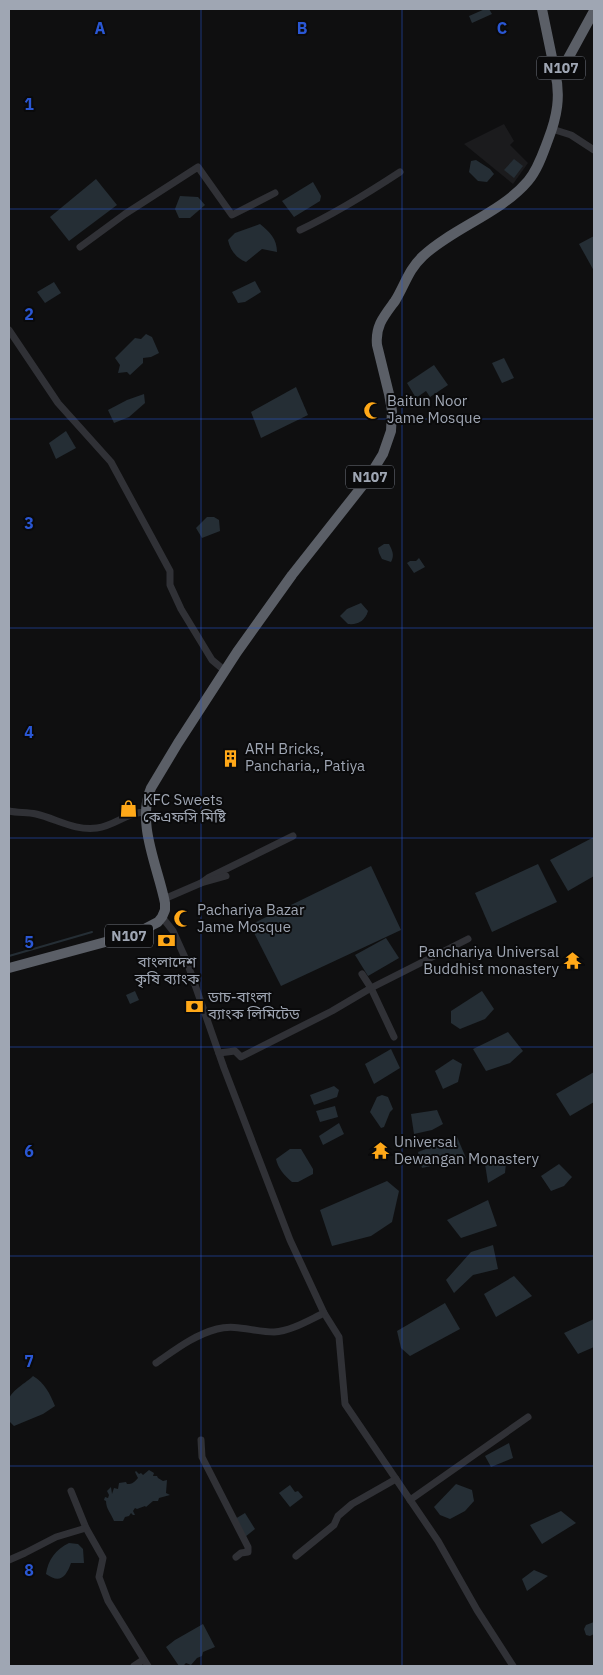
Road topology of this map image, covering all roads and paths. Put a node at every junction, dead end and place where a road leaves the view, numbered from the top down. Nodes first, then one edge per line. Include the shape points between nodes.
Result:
1 (542, 9) edge
2 (594, 11) edge
3 (555, 72) junction
4 (552, 129) junction
5 (594, 150) edge
6 (400, 172) dead end
7 (275, 193) dead end
8 (300, 230) dead end
9 (80, 246) dead end
10 (9, 330) edge
11 (224, 670) junction
12 (9, 811) edge
13 (145, 812) junction
14 (293, 836) dead end
15 (226, 876) dead end
16 (201, 883) junction
17 (164, 900) junction
18 (162, 916) junction
19 (468, 939) dead end
20 (9, 968) edge
21 (362, 974) dead end
22 (371, 988) junction
23 (394, 1037) dead end
24 (219, 1053) junction
25 (324, 1313) junction
26 (156, 1363) dead end
27 (528, 1418) dead end
28 (201, 1440) dead end
29 (396, 1479) junction
30 (71, 1491) dead end
31 (410, 1500) junction
32 (86, 1528) junction
33 (296, 1556) dead end
34 (236, 1557) dead end
35 (9, 1560) edge
36 (145, 1663) edge
37 (134, 1666) edge
38 (513, 1666) edge

1 - 3 highway, N107
2 - 3 highway, N107 via 564,64
3 - 4 highway, N107 via 558,95
4 - 5 street via 571,135
4 - 11 highway, N107 via 528,181 497,207 435,246 410,271 377,330 377,345 392,411 391,431 383,454 367,480 292,575
6 - 8 street
7 - 9 street via 232,215 198,167
10 - 11 street via 58,403 111,462 170,571 170,585 181,609 212,660
11 - 13 highway, N107 via 156,779
12 - 13 street via 34,813 85,829 104,827 136,812
13 - 17 highway, N107
14 - 16 street
15 - 16 street
16 - 17 street
17 - 18 highway, N107
18 - 20 highway, N107 via 151,926 120,939
18 - 24 street via 173,931 187,962
19 - 22 street
21 - 22 street
22 - 23 street
22 - 24 street via 241,1057 235,1051
24 - 25 street via 290,1240
25 - 26 street via 277,1332 238,1327 218,1329 192,1340
25 - 29 street via 339,1337 345,1404
27 - 31 street
28 - 34 street via 202,1456 248,1547 248,1552
29 - 31 street
29 - 33 street via 352,1504 338,1516 334,1525
30 - 32 street
31 - 38 street
32 - 35 street via 56,1537
32 - 36 street via 102,1558 99,1577 108,1601
36 - 37 street

